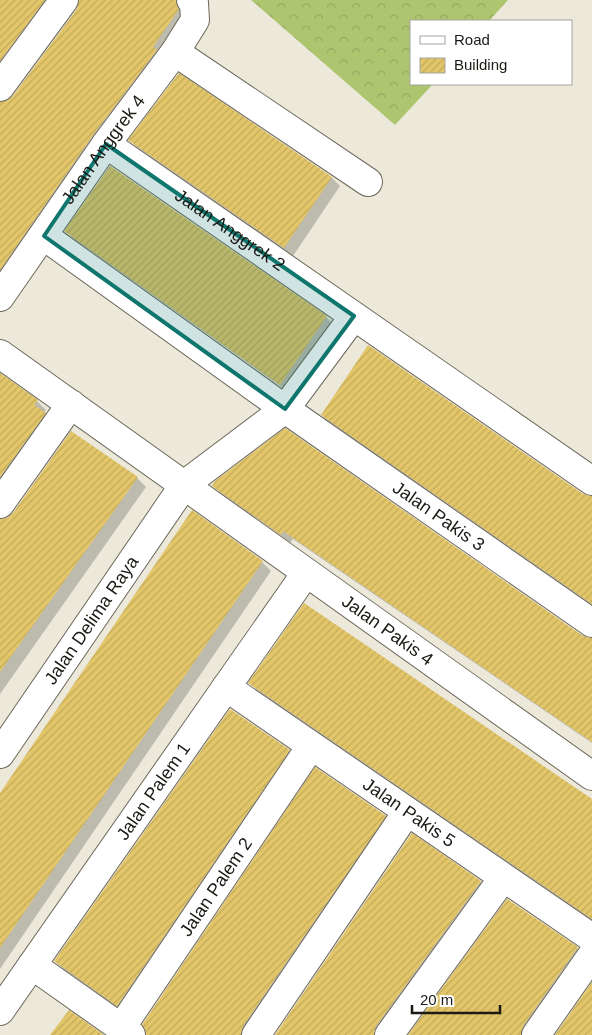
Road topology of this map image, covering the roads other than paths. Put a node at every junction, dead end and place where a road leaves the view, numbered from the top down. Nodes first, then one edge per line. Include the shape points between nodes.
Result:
1 (64, 0) edge
2 (191, 0) edge
3 (175, 52) junction
4 (0, 87) edge
5 (106, 144) junction
6 (368, 182) dead end
7 (44, 236) junction
8 (0, 297) edge
9 (354, 316) junction
10 (0, 354) edge
11 (71, 404) junction
12 (285, 409) junction
13 (592, 481) edge
14 (184, 485) junction
15 (0, 504) edge
16 (306, 573) junction
17 (592, 623) edge
18 (226, 687) junction
19 (311, 746) junction
20 (0, 754) edge
21 (592, 776) edge
22 (407, 812) junction
23 (503, 878) junction
24 (592, 938) edge
25 (592, 955) edge
26 (32, 966) junction
27 (0, 1011) edge
28 (126, 1031) edge
29 (256, 1035) edge
30 (389, 1035) edge
31 (536, 1035) edge

1 - 4 street
2 - 3 street, Jalan Anggrek 4 via 195,20
3 - 5 street, Jalan Anggrek 4
3 - 6 street
5 - 7 street, Jalan Anggrek 4
5 - 9 street, Jalan Anggrek 2
7 - 8 street, Jalan Anggrek 4
7 - 12 street, Jalan Pakis 3
9 - 12 street, Jalan Delima Raya
9 - 13 street, Jalan Anggrek 2
10 - 11 street, Jalan Pakis 4
11 - 14 street, Jalan Pakis 4
11 - 15 street
12 - 14 street, Jalan Delima Raya
12 - 17 street, Jalan Pakis 3
14 - 16 street, Jalan Pakis 4
14 - 20 street, Jalan Delima Raya
16 - 18 street, Jalan Palem 1
16 - 21 street, Jalan Pakis 4
18 - 19 street, Jalan Pakis 5
18 - 26 street, Jalan Palem 1
19 - 22 street, Jalan Pakis 5
19 - 28 street, Jalan Palem 2
22 - 23 street, Jalan Pakis 5
22 - 29 street
23 - 24 street, Jalan Pakis 5
23 - 30 street
25 - 31 street
26 - 27 street, Jalan Palem 1
26 - 28 street

